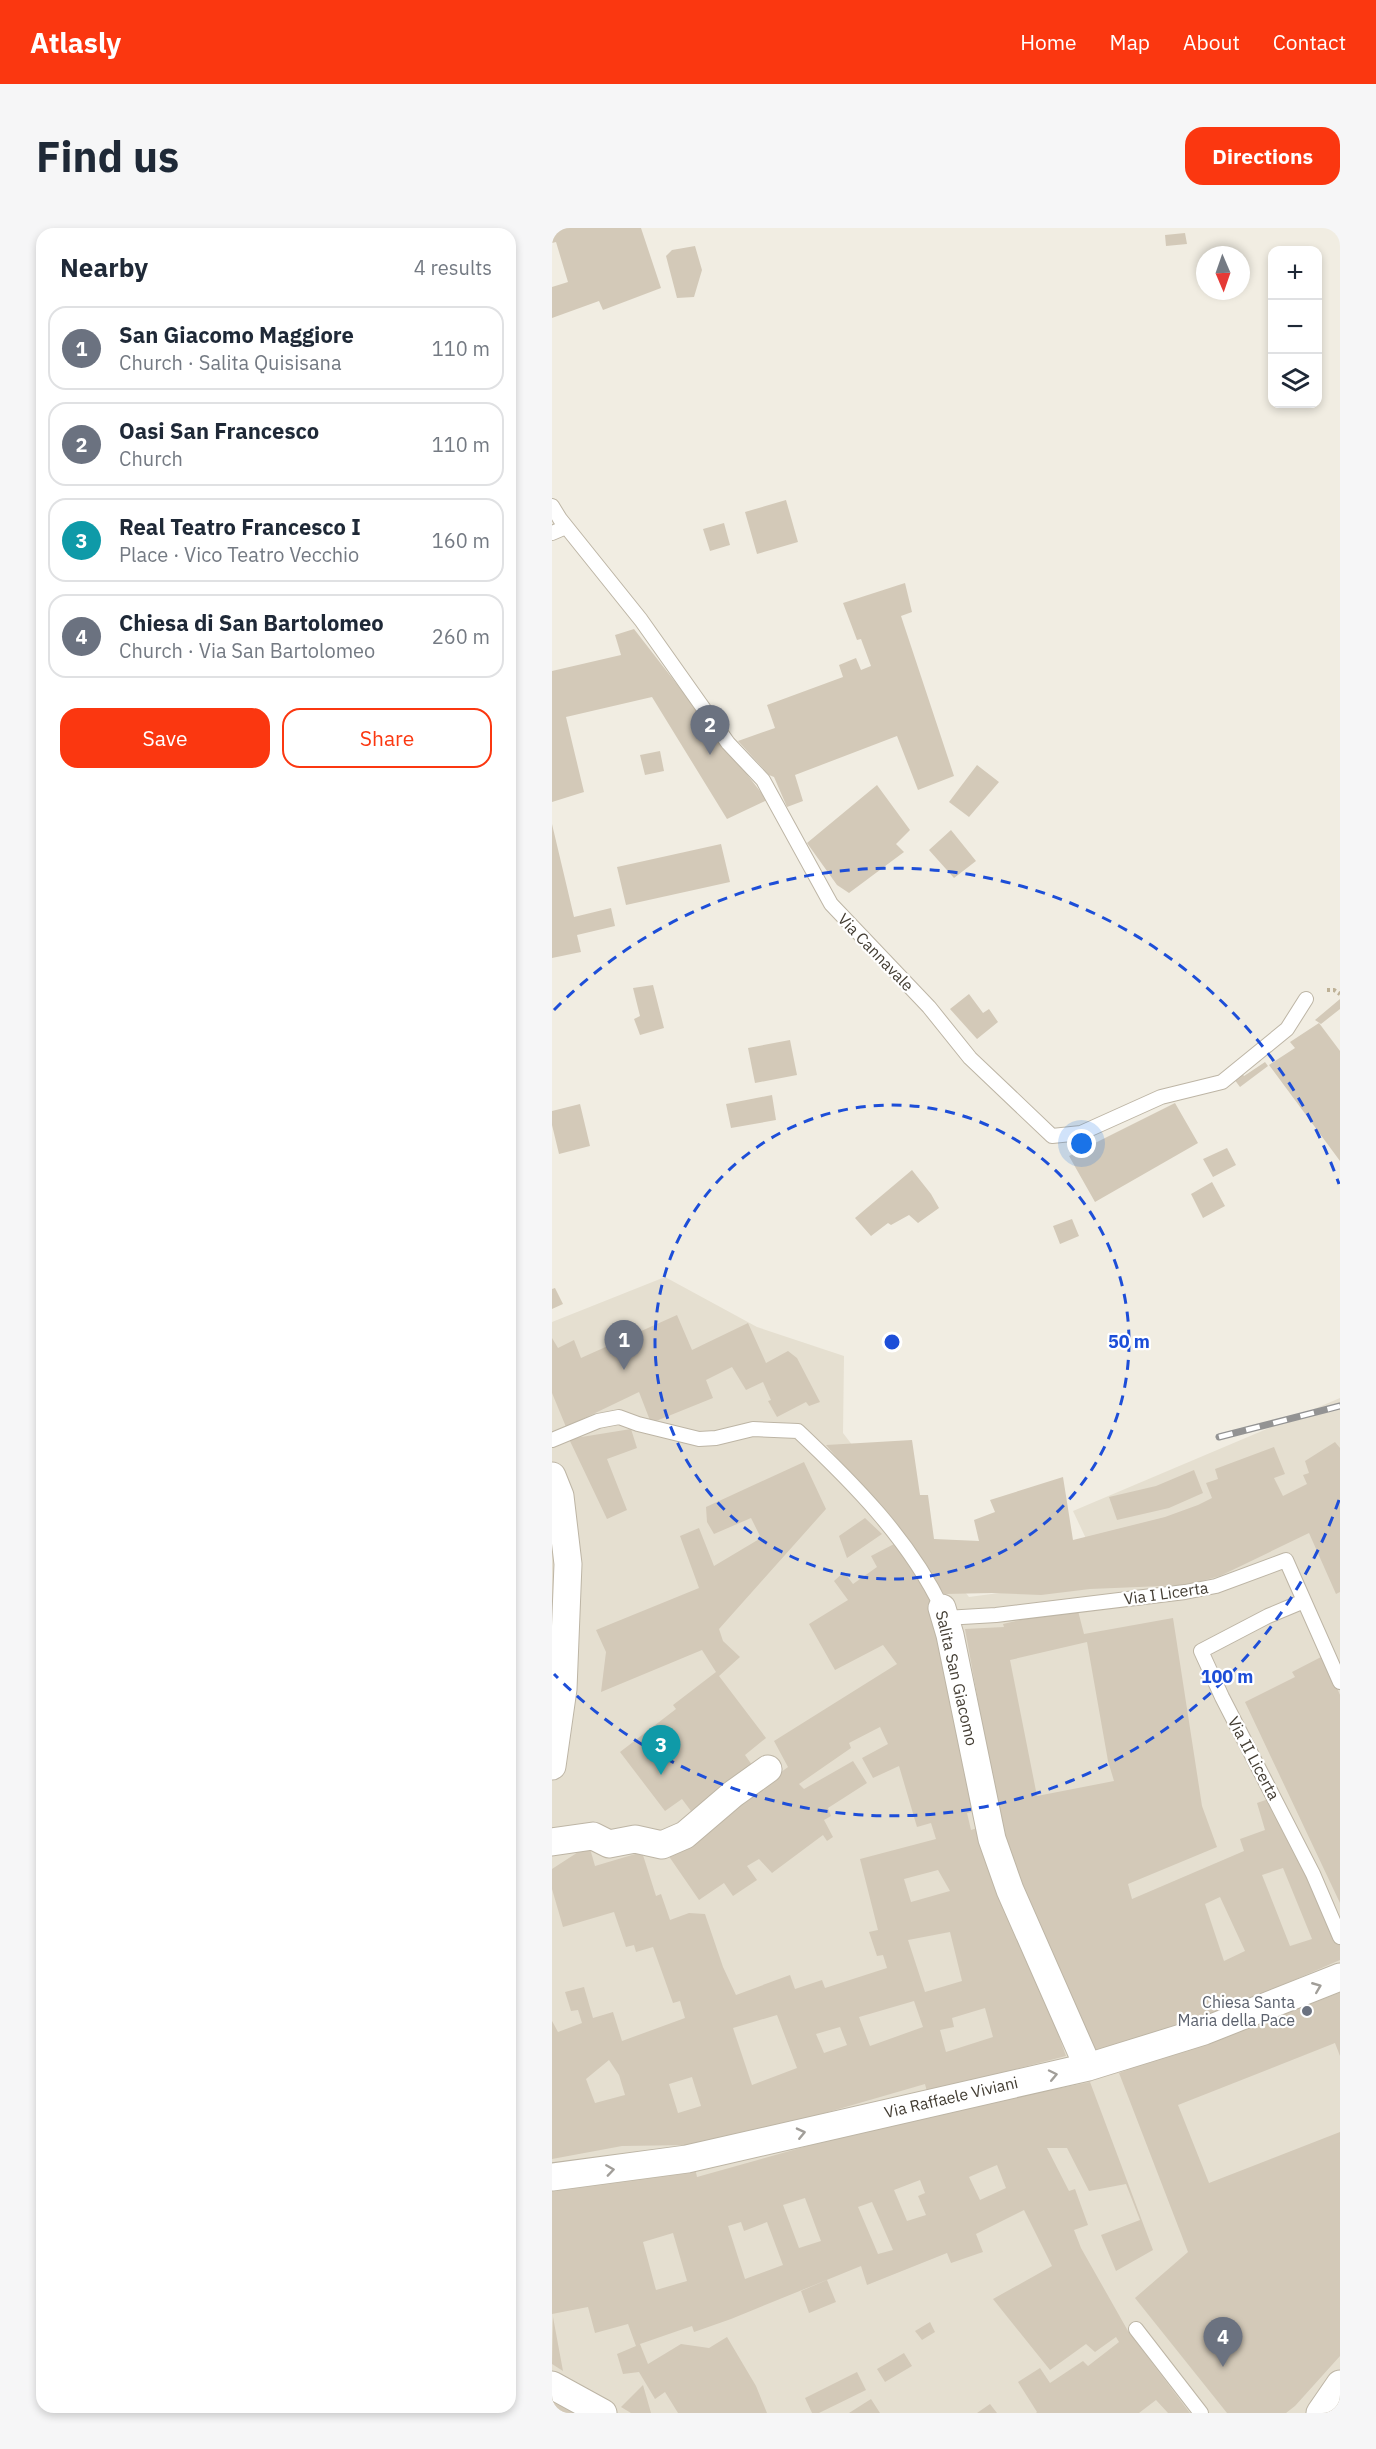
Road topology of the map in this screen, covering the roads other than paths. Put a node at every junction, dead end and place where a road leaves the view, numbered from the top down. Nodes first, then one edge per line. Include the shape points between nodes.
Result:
1 (552, 506) edge
2 (566, 527) junction
3 (552, 533) edge
4 (1306, 999) dead end
5 (552, 1440) edge
6 (552, 1476) edge
7 (1304, 1601) junction
8 (943, 1613) junction
9 (1340, 1682) edge
10 (552, 1766) edge
11 (768, 1769) dead end
12 (552, 1842) edge
13 (1340, 1937) edge
14 (1340, 1977) edge
15 (1088, 2067) junction
16 (552, 2177) edge
17 (1136, 2329) dead end
18 (1340, 2384) edge
19 (552, 2385) edge
20 (603, 2413) edge
21 (1201, 2413) edge
22 (1320, 2413) edge

1 - 2 lane, Via Cannavale
2 - 3 lane
2 - 4 lane, Via Cannavale via 640,620 728,743 763,780 831,904 929,1007 970,1058 1052,1136 1081,1133 1161,1097 1222,1082 1287,1029
5 - 8 lane, Salita San Giacomo via 598,1421 619,1417 699,1439 753,1429 798,1431 902,1541
6 - 10 street via 560,1496 568,1564 563,1689
7 - 8 lane, Via I Licerta via 1286,1560 1215,1586 1185,1592 996,1615
7 - 9 lane, Via I Licerta
7 - 13 lane, Via II Licerta via 1201,1651 1313,1874
8 - 15 street, Salita San Giacomo via 992,1839 1010,1890
11 - 12 street via 685,1834 662,1845 635,1839 609,1844 593,1836
15 -> 14 street, Via Raffaele Viviani via 1204,2031
16 -> 15 street, Via Raffaele Viviani via 687,2159
17 - 21 lane
18 - 22 street
19 - 20 street

